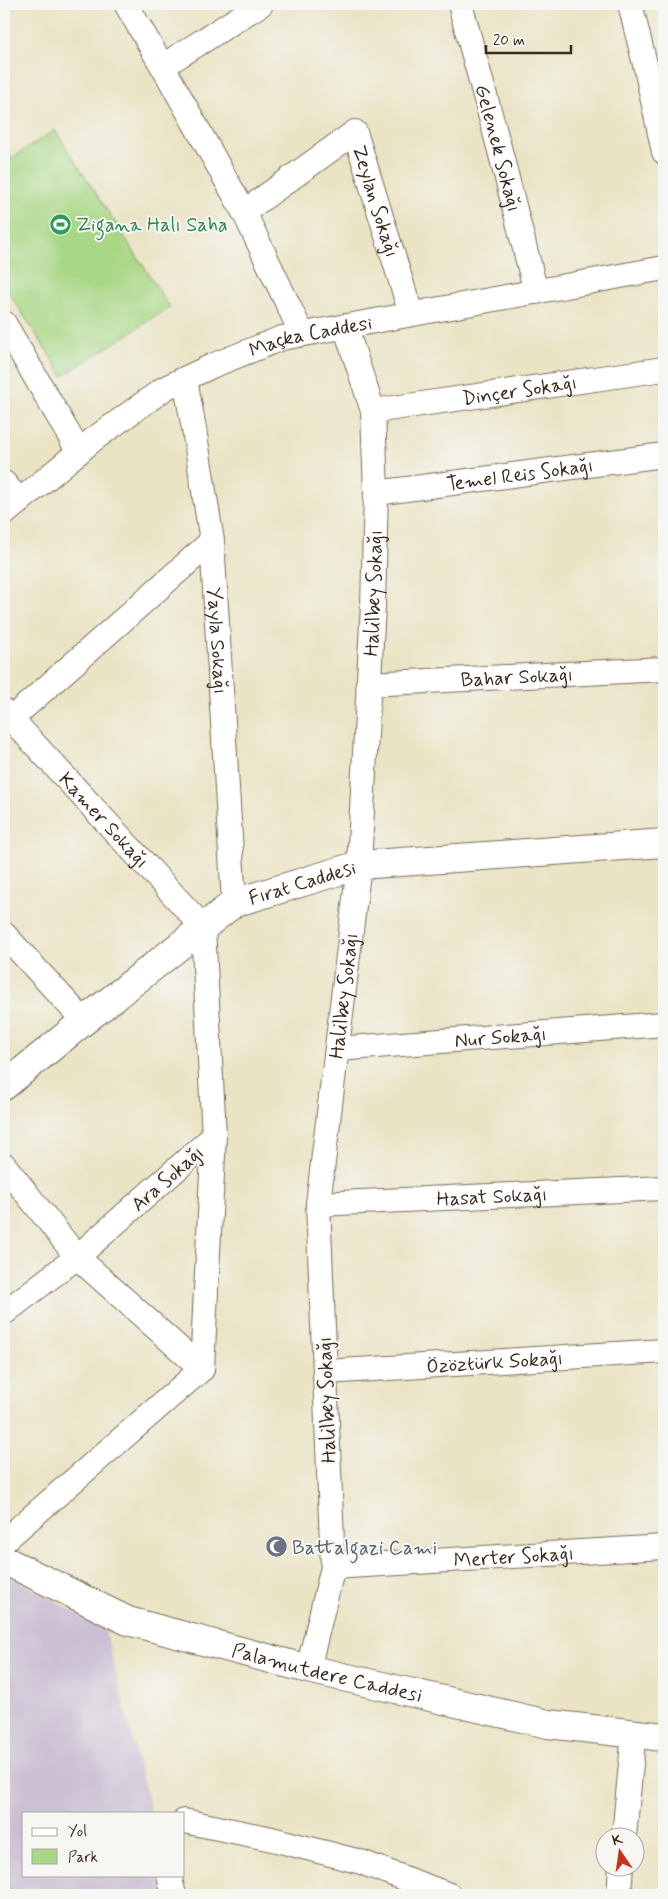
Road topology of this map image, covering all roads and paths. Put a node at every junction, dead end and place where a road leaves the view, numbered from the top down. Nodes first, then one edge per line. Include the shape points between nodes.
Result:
1 (126, 4) edge
2 (261, 4) edge
3 (460, 4) edge
4 (630, 4) edge
5 (163, 66) junction
6 (664, 152) edge
7 (244, 212) junction
8 (664, 268) edge
9 (536, 292) junction
10 (411, 314) junction
11 (4, 322) edge
12 (345, 326) junction
13 (302, 334) junction
14 (664, 369) edge
15 (184, 379) junction
16 (373, 410) junction
17 (79, 452) junction
18 (664, 454) edge
19 (4, 483) edge
20 (376, 493) junction
21 (12, 508) edge
22 (212, 541) junction
23 (664, 670) edge
24 (368, 684) junction
25 (7, 715) edge
26 (664, 843) edge
27 (359, 865) junction
28 (234, 904) junction
29 (203, 927) junction
30 (4, 934) edge
31 (84, 1021) junction
32 (664, 1024) edge
33 (337, 1049) junction
34 (4, 1086) edge
35 (214, 1136) junction
36 (4, 1164) edge
37 (664, 1188) edge
38 (318, 1204) junction
39 (77, 1256) junction
40 (4, 1313) edge
41 (664, 1351) edge
42 (202, 1369) junction
43 (325, 1372) junction
44 (4, 1541) edge
45 (664, 1547) edge
46 (4, 1560) edge
47 (333, 1567) junction
48 (308, 1669) junction
49 (634, 1734) junction
50 (664, 1737) edge
51 (185, 1821) edge
52 (625, 1826) edge
53 (169, 1876) edge
54 (620, 1876) edge
55 (174, 1895) edge
56 (449, 1895) edge
57 (619, 1895) edge

1 - 5 street
2 - 5 street
3 - 9 street, Gelenek Sokağı
4 - 6 street
5 - 7 street
7 - 10 street, Zeylan Sokağı via 355,132
7 - 13 street
8 - 9 street, Maçka Caddesi
9 - 10 street, Maçka Caddesi
10 - 12 street, Maçka Caddesi
11 - 17 street
12 - 13 street, Maçka Caddesi
12 - 16 street, Halilbey Sokağı
13 - 15 street, Maçka Caddesi via 282,338
14 - 16 street, Dinçer Sokağı
15 - 17 street, Maçka Caddesi via 165,388
15 - 22 street, Yayla Sokağı
16 - 20 street, Halilbey Sokağı
17 - 21 street, Maçka Caddesi
18 - 20 street, Temel Reis Sokağı
19 - 21 street
20 - 24 street, Halilbey Sokağı
22 - 25 street
22 - 28 street, Yayla Sokağı
23 - 24 street, Bahar Sokağı
24 - 27 street, Halilbey Sokağı
25 - 29 street, Kamer Sokağı
26 - 27 street, Fırat Caddesi
27 - 28 street, Fırat Caddesi
27 - 33 street, Halilbey Sokağı
28 - 29 street, Fırat Caddesi
29 - 31 street, Fırat Caddesi
29 - 35 street, Ara Sokağı
30 - 31 street
31 - 34 street, Fırat Caddesi
32 - 33 street, Nur Sokağı
33 - 38 street, Halilbey Sokağı
35 - 39 street, Ara Sokağı
35 - 42 street
36 - 39 street
37 - 38 street, Hasat Sokağı
38 - 43 street, Halilbey Sokağı
39 - 40 street, Ara Sokağı
39 - 42 street
41 - 43 street, Özöztürk Sokağı
42 - 44 street
43 - 47 street, Halilbey Sokağı
45 - 47 street, Merter Sokağı
46 - 48 street, Palamutdere Caddesi via 128,1621
47 - 48 street, Halilbey Sokağı
48 - 49 street, Palamutdere Caddesi via 548,1724
49 - 50 street, Palamutdere Caddesi
49 - 52 street
51 - 56 street via 361,1862
53 - 55 street
54 - 57 street

